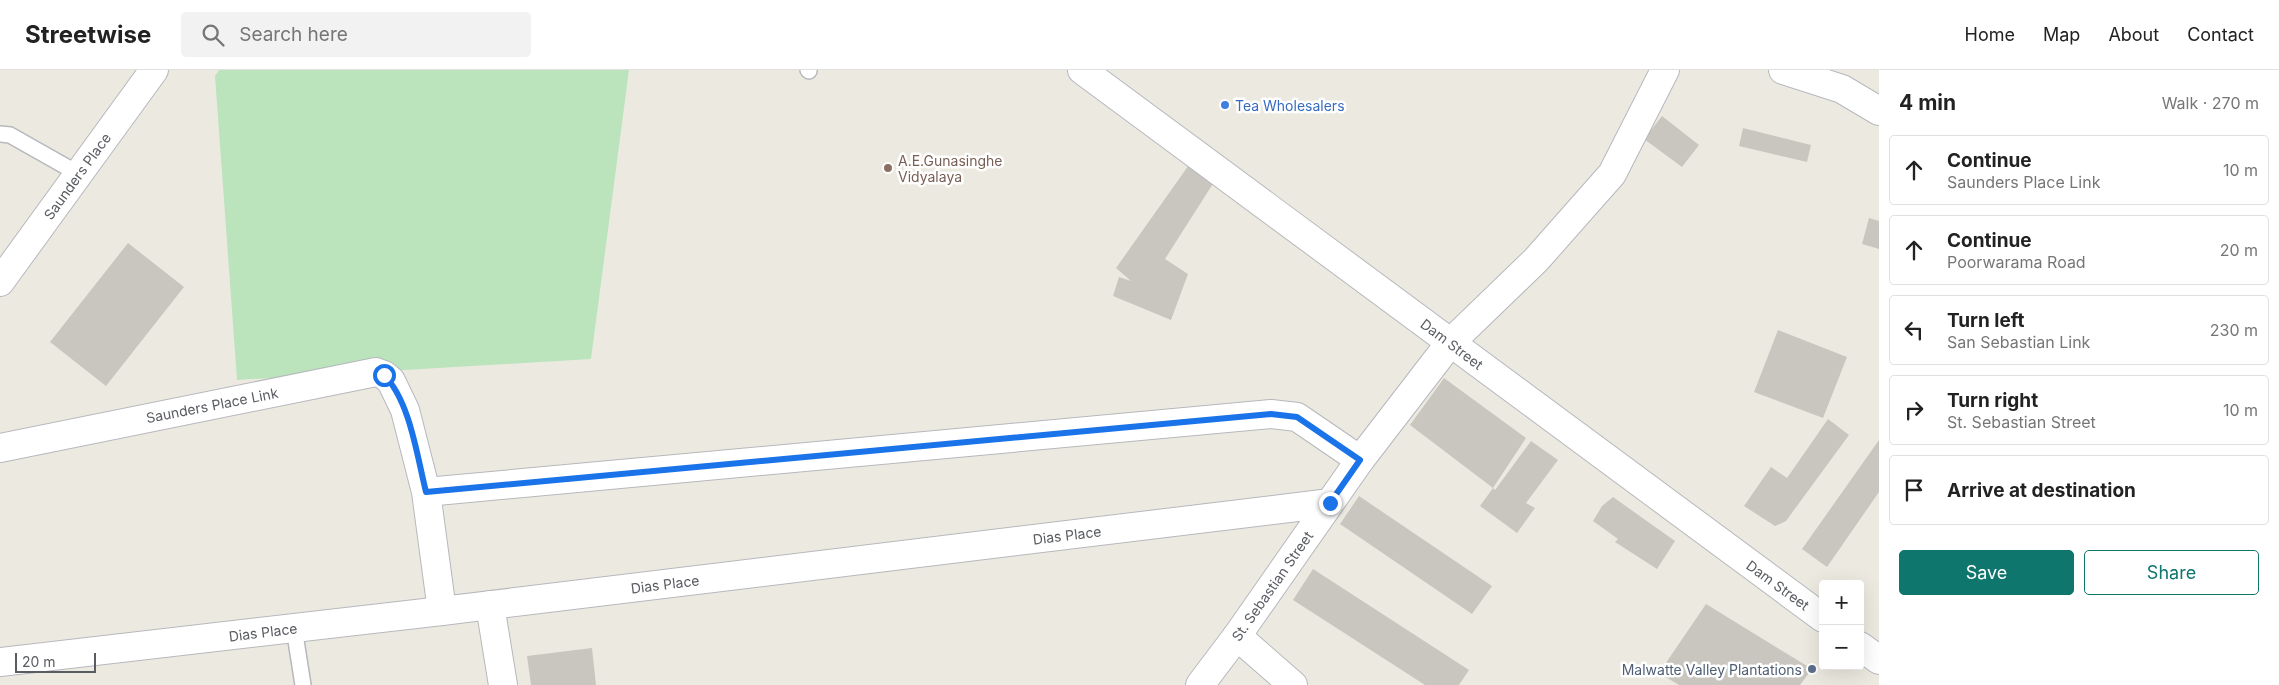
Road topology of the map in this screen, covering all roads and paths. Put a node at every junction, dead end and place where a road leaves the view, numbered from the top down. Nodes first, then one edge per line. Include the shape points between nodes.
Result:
1 (154, 70) edge
2 (1082, 70) edge
3 (1665, 70) edge
4 (1783, 70) edge
5 (1879, 111) edge
6 (0, 134) edge
7 (79, 174) junction
8 (0, 282) edge
9 (1450, 343) junction
10 (0, 448) edge
11 (1360, 460) junction
12 (426, 492) junction
13 (1330, 503) junction
14 (490, 605) junction
15 (442, 611) junction
16 (1819, 615) edge
17 (294, 628) junction
18 (1237, 636) junction
19 (1864, 649) edge
20 (1879, 660) edge
21 (0, 662) edge
22 (303, 685) edge
23 (503, 685) edge
24 (1200, 685) edge
25 (1293, 685) edge

1 - 7 street, Saunders Place
2 - 9 street, Dam Street
3 - 9 street, St. Sebastian Street via 1612,174 1536,260
4 - 5 street via 1842,89
6 - 7 lane via 10,135
7 - 8 street, Saunders Place
9 - 11 street, St. Sebastian Street
9 - 16 street, Dam Street
10 - 12 street, Saunders Place Link via 376,372 391,381 405,410
11 - 12 street via 1297,417 1271,414
11 - 13 street, St. Sebastian Street
12 - 15 street, Saunders Place Link
13 - 14 street, Dias Place
13 - 18 street, St. Sebastian Street
14 - 15 street, Dias Place
14 - 23 street
15 - 17 street, Dias Place
17 - 21 street, Dias Place
17 - 22 lane
18 - 24 street, St. Sebastian Street
18 - 25 street
19 - 20 street

